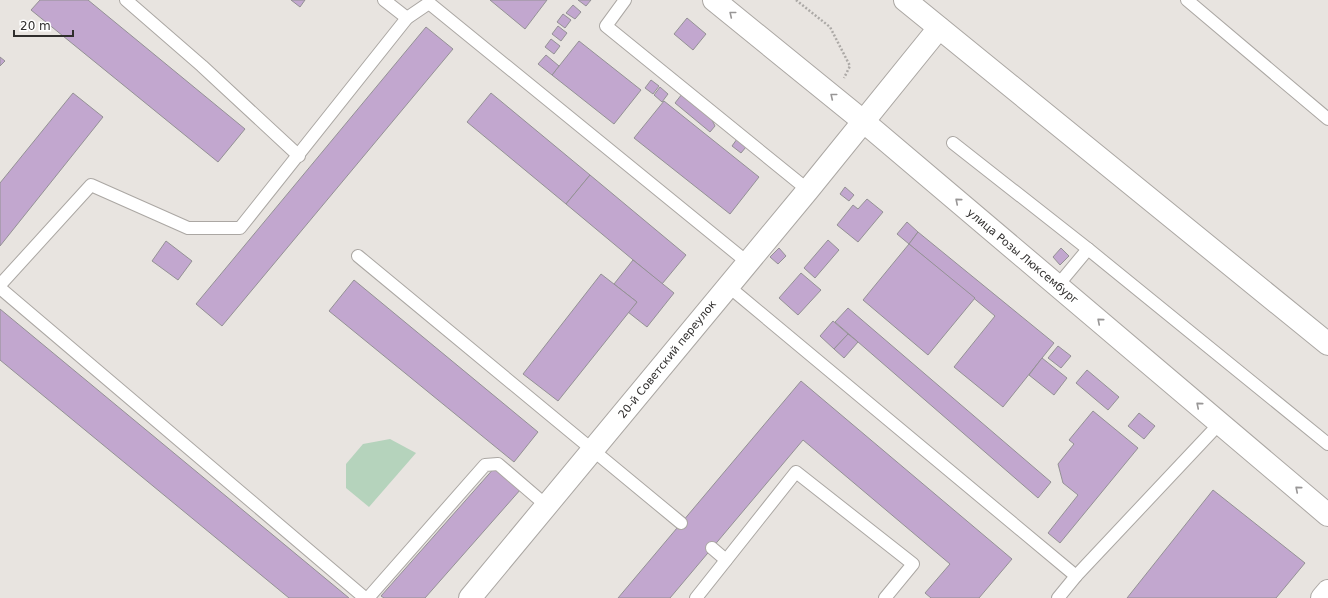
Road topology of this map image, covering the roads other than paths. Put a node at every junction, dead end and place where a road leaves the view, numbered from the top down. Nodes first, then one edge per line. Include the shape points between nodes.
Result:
1 (126, 0) edge
2 (384, 0) edge
3 (625, 0) edge
4 (714, 0) edge
5 (905, 0) edge
6 (1187, 0) edge
7 (407, 18) junction
8 (939, 28) junction
9 (1328, 119) edge
10 (863, 121) junction
11 (953, 143) dead end
12 (299, 156) junction
13 (808, 190) junction
14 (1088, 249) junction
15 (358, 256) dead end
16 (747, 262) junction
17 (1058, 285) junction
18 (0, 286) edge
19 (728, 286) junction
20 (1328, 344) edge
21 (1220, 423) junction
22 (1328, 444) edge
23 (592, 450) junction
24 (547, 506) junction
25 (1328, 515) edge
26 (681, 523) dead end
27 (712, 548) dead end
28 (726, 560) junction
29 (1076, 576) junction
30 (1328, 591) edge
31 (367, 598) edge
32 (470, 598) edge
33 (696, 598) edge
34 (885, 598) edge
35 (1058, 598) edge
36 (1322, 598) edge

1 - 12 lane
2 - 7 lane
3 - 13 lane via 606,26
10 -> 4 street, улица Розы Люксембург
5 - 8 street
6 - 9 lane
7 - 12 lane
7 - 16 lane via 429,3
8 - 10 street, 20-й Советский переулок
8 - 20 street
10 - 13 street, 20-й Советский переулок
17 -> 10 street, улица Розы Люксембург
11 - 14 lane
12 - 18 lane via 240,228 188,228 91,185
13 - 16 street, 20-й Советский переулок
14 - 17 lane
14 - 22 lane
15 - 23 lane
16 - 19 street, 20-й Советский переулок
21 -> 17 street, улица Розы Люксембург
18 - 31 lane
19 - 23 street, 20-й Советский переулок
19 - 29 lane
25 -> 21 street, улица Розы Люксембург
21 - 29 lane
23 - 24 street, 20-й Советский переулок
23 - 26 lane
24 - 31 lane via 498,464 485,465
24 - 32 street, 20-й Советский переулок
27 - 28 lane
28 - 33 lane
28 - 34 lane via 796,472 913,564
29 - 35 lane
30 - 36 street

